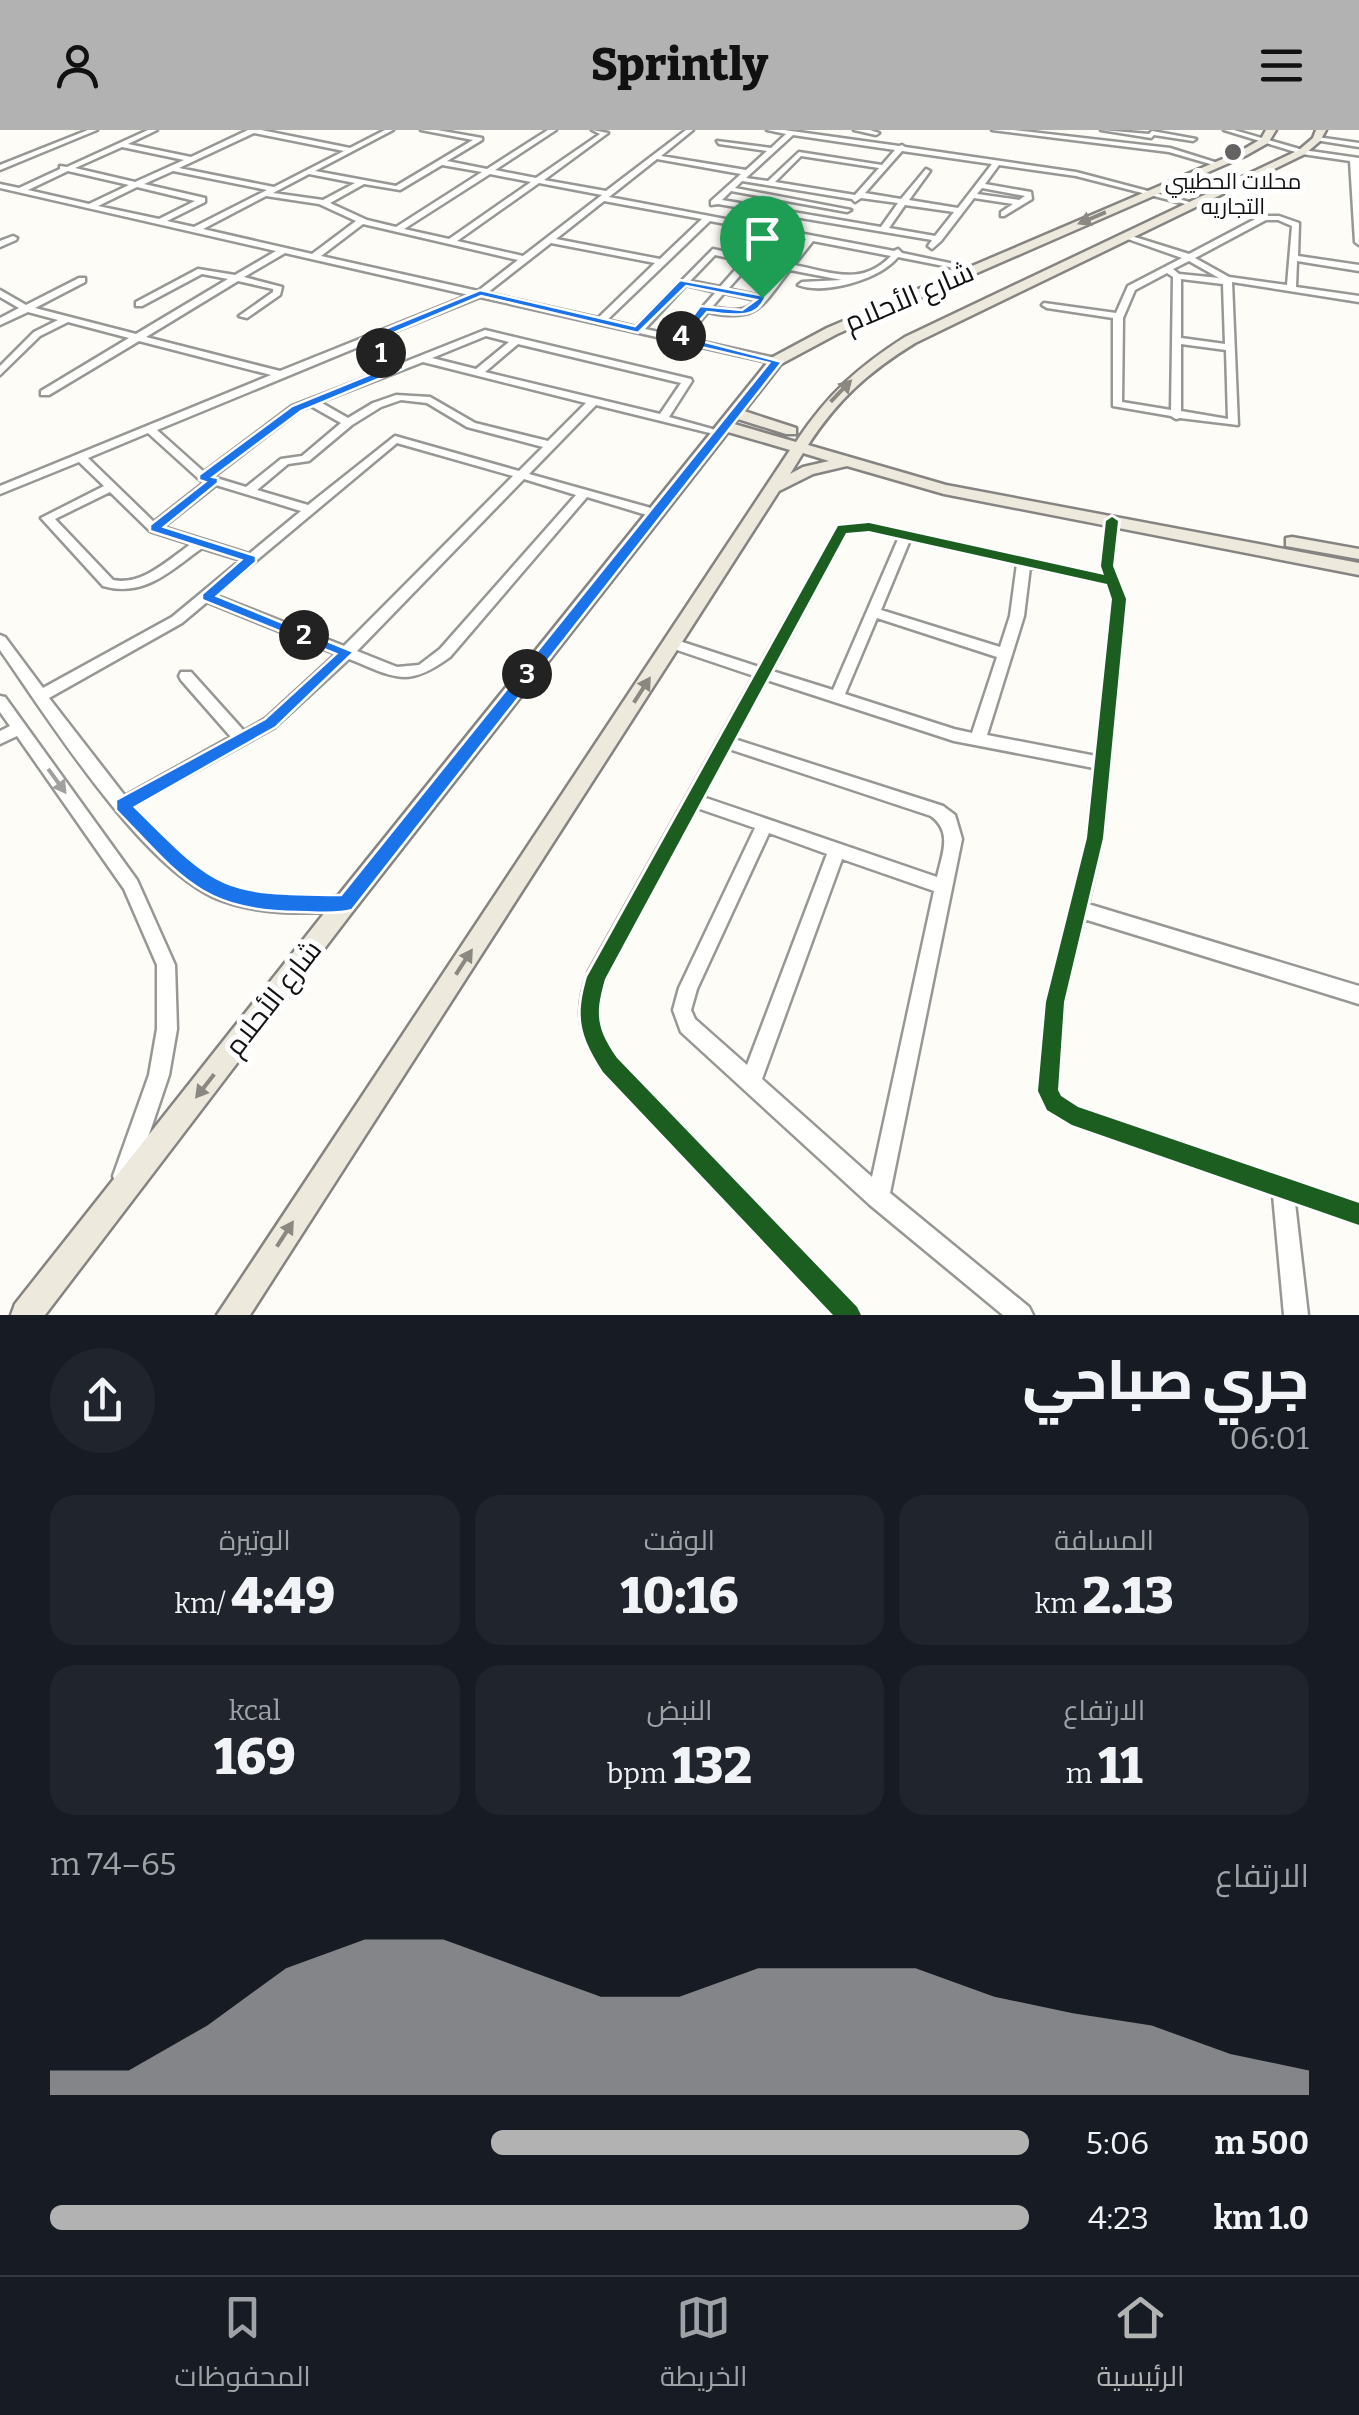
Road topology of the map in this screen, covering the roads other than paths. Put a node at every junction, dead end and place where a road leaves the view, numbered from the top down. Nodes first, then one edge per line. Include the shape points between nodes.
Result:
1 (94, 130) edge
2 (154, 130) edge
3 (252, 130) edge
4 (390, 130) edge
5 (424, 130) edge
6 (553, 130) edge
7 (595, 130) edge
8 (690, 130) edge
9 (770, 130) edge
10 (857, 130) edge
11 (995, 130) edge
12 (1104, 130) edge
13 (1170, 130) edge
14 (1228, 130) edge
15 (1113, 131) edge
16 (1036, 132) edge
17 (791, 133) junction
18 (812, 133) edge
19 (876, 133) dead end
20 (1151, 133) edge
21 (1194, 134) edge
22 (1268, 136) edge
23 (1313, 140) edge
24 (720, 142) dead end
25 (120, 144) junction
26 (1359, 146) edge
27 (1148, 147) junction
28 (902, 148) junction
29 (352, 150) junction
30 (773, 150) junction
31 (1180, 152) junction
32 (656, 157) junction
33 (191, 158) junction
34 (1356, 159) edge
35 (440, 162) junction
36 (998, 162) junction
37 (1217, 164) junction
38 (884, 167) junction
39 (0, 168) edge
40 (63, 168) junction
41 (170, 168) junction
42 (308, 172) junction
43 (488, 172) junction
44 (926, 172) dead end
45 (745, 176) junction
46 (539, 181) junction
47 (362, 182) junction
48 (770, 183) junction
49 (135, 184) junction
50 (980, 185) junction
51 (0, 186) edge
52 (730, 189) junction
53 (20, 190) junction
54 (270, 192) junction
55 (1154, 192) junction
56 (972, 195) junction
57 (605, 196) junction
58 (858, 196) junction
59 (717, 201) junction
60 (903, 202) junction
61 (324, 203) junction
62 (1020, 203) junction
63 (1194, 204) junction
64 (91, 206) junction
65 (846, 210) junction
66 (960, 211) junction
67 (1004, 214) dead end
68 (704, 217) junction
69 (362, 221) junction
70 (162, 222) junction
71 (836, 222) junction
72 (197, 229) junction
73 (398, 229) junction
74 (882, 230) junction
75 (812, 236) junction
76 (1128, 236) junction
77 (13, 238) dead end
78 (550, 240) junction
79 (938, 240) junction
80 (1359, 242) edge
81 (0, 244) edge
82 (449, 244) junction
83 (285, 249) junction
84 (898, 252) junction
85 (315, 256) junction
86 (1186, 256) junction
87 (924, 257) junction
88 (1294, 258) junction
89 (524, 259) junction
90 (662, 262) junction
91 (788, 267) junction
92 (1166, 268) junction
93 (1359, 268) edge
94 (974, 270) junction
95 (812, 272) junction
96 (1177, 276) junction
97 (238, 277) junction
98 (850, 279) junction
99 (82, 280) dead end
100 (1228, 281) junction
101 (684, 282) junction
102 (802, 286) junction
103 (1291, 289) junction
104 (721, 290) junction
105 (0, 293) edge
106 (480, 293) junction
107 (793, 296) dead end
108 (762, 298) junction
109 (1359, 298) edge
110 (139, 304) dead end
111 (1047, 305) dead end
112 (704, 308) junction
113 (27, 309) junction
114 (244, 316) dead end
115 (1119, 316) junction
116 (67, 319) junction
117 (600, 321) junction
118 (0, 322) edge
119 (638, 330) junction
120 (140, 338) junction
121 (679, 339) junction
122 (518, 340) junction
123 (1176, 340) junction
124 (364, 342) junction
125 (1230, 348) junction
126 (422, 359) junction
127 (776, 362) junction
128 (399, 366) junction
129 (0, 372) edge
130 (480, 372) junction
131 (282, 374) junction
132 (45, 393) dead end
133 (311, 401) junction
134 (593, 402) junction
135 (1176, 416) junction
136 (663, 418) junction
137 (348, 423) junction
138 (725, 424) junction
139 (149, 428) junction
140 (806, 442) junction
141 (550, 445) junction
142 (79, 456) junction
143 (859, 464) junction
144 (520, 476) junction
145 (209, 479) junction
146 (112, 486) junction
147 (0, 490) edge
148 (774, 490) junction
149 (248, 491) junction
150 (584, 494) junction
151 (1031, 499) junction
152 (311, 510) junction
153 (654, 513) junction
154 (1112, 521) junction
155 (154, 528) junction
156 (906, 535) junction
157 (199, 544) junction
158 (1359, 554) edge
159 (251, 559) junction
160 (1024, 561) junction
161 (1359, 569) edge
162 (1113, 581) junction
163 (207, 597) junction
164 (873, 612) junction
165 (0, 640) edge
166 (672, 644) junction
167 (347, 652) junction
168 (1005, 654) junction
169 (763, 673) junction
170 (186, 676) dead end
171 (41, 696) junction
172 (837, 698) junction
173 (0, 701) edge
174 (19, 728) junction
175 (0, 738) edge
176 (242, 739) junction
177 (978, 740) junction
178 (725, 742) junction
179 (1102, 763) junction
180 (693, 800) junction
181 (122, 805) junction
182 (766, 825) junction
183 (837, 850) junction
184 (944, 887) junction
185 (346, 904) junction
186 (1077, 909) junction
187 (1359, 995) edge
188 (751, 1082) junction
189 (1283, 1188) junction
190 (878, 1197) junction
191 (112, 1204) junction
192 (1359, 1214) edge
193 (26, 1315) edge
194 (232, 1315) edge
195 (849, 1315) edge
196 (1020, 1315) edge
197 (1296, 1315) edge

1 - 39 street
2 - 25 street
3 - 29 street
3 - 33 street
4 - 29 street
5 - 35 street via 480,139
6 - 43 street
7 - 46 street via 606,134
8 - 32 street
9 - 17 street
10 - 19 street
11 - 16 street
12 - 15 street
13 - 21 street
14 - 22 street
15 - 20 street
16 - 27 street
17 - 18 street
17 - 30 street
18 - 28 street
20 - 21 street
20 - 27 street
21 - 31 street
22 - 23 street
22 - 37 main road, شارع الأحلام
23 - 26 street
23 - 34 street
23 - 63 main road, شارع الأحلام
24 - 30 street
25 - 33 street
25 - 40 street
27 - 31 street
28 - 36 street
28 - 38 street
29 - 42 street
30 - 45 street
31 - 37 street
32 - 45 street
32 - 57 street
33 - 41 street
34 - 80 street
35 - 43 street
35 - 47 street via 397,188
36 - 50 street
36 - 55 street
37 - 55 main road, شارع الأحلام
38 - 48 street via 800,154
38 - 58 street
40 - 49 street
40 - 53 street
41 - 49 street
41 - 54 street
42 - 47 street
42 - 54 street
43 - 46 street
43 - 73 street
44 - 60 street
45 - 48 street
45 - 52 street
46 - 57 street
46 - 82 street
47 - 61 street
48 - 58 street
49 - 64 street
49 - 70 street via 202,200
50 - 56 street
50 - 62 street via 1028,194
51 - 53 street
52 - 59 street
52 - 65 street
53 - 64 street
54 - 61 street
54 - 72 street
55 - 63 street
55 -> 94 main road, شارع الأحلام
56 - 62 street
56 - 66 street
57 - 68 street
57 - 78 street
58 - 60 street
58 - 65 street
59 - 68 street
59 - 71 street
60 - 66 street
60 - 74 street
61 - 69 street
62 - 67 street
63 - 76 main road, شارع الأحلام
64 - 70 street
65 - 71 street
66 - 79 street
68 - 75 street
68 - 90 street
69 - 73 street
69 - 85 street
70 - 72 street
71 - 74 street
72 - 83 street
73 - 82 street
74 - 79 street
75 - 84 street
75 - 91 street
76 - 86 street
140 -> 76 main road, شارع الأحلام via 824,410 866,368 910,340
77 - 81 street
78 - 89 street
78 - 90 street
79 - 87 street
82 - 89 street
83 - 85 street
83 - 97 street
84 - 87 street
84 - 98 street via 886,267
85 - 106 street
86 - 88 street via 1272,218 1296,225
86 - 92 street
86 - 100 street
87 - 94 street
88 - 93 street
88 - 103 street
89 - 106 street
90 - 117 street
91 - 95 street
91 - 108 street
92 - 96 street
92 - 115 street via 1131,288
94 - 127 main road, شارع الأحلام via 832,330
95 - 98 street
95 - 102 street
96 - 100 street
96 - 123 street
97 - 110 street via 201,271
97 - 114 street via 279,290
97 - 120 street
98 - 102 street
99 - 113 street
100 - 103 street
100 - 125 street
101 - 104 street
101 - 104 street via 713,252 749,260
101 - 119 street
102 - 107 street
103 - 109 street
104 - 108 street
104 - 112 street
105 - 113 street
106 - 117 street
106 - 124 street
108 - 112 street via 743,313
111 - 115 street
112 - 121 street
113 - 116 street
113 - 118 street
115 - 135 street via 1114,402
116 - 120 street
116 - 129 street via 37,334
117 - 119 street
119 - 121 street
120 - 131 street
120 - 132 street
121 - 127 street
122 - 126 street via 485,333
122 - 130 street
122 - 136 street via 687,380
123 - 125 street
123 - 135 street
124 - 128 street
124 - 131 street
125 - 135 street via 1234,423
126 - 128 street
126 - 130 street
127 - 138 main road, شارع الأحلام
128 - 133 street
130 - 134 street
131 - 139 street
133 - 137 street
133 - 145 street
134 - 136 street
134 - 141 street
136 - 138 street
137 - 141 street via 408,396 430,400 471,425
137 - 149 street via 304,459 286,461
138 - 140 main road
138 - 153 main road, شارع الأحلام
139 - 142 street
139 - 145 street
140 - 143 main road
140 - 148 main road, شارع الأحلام
140 - 151 main road
141 - 144 street
142 - 146 street
142 - 147 street
143 - 148 main road via 813,468
143 - 151 main road via 944,489
144 - 150 street
144 - 152 street via 396,440
144 - 167 street
145 - 149 street
145 - 155 street
146 - 155 street
146 - 157 street via 47,518 108,584 137,585
148 - 166 main road, شارع الأحلام
149 - 152 street
150 - 153 street
150 - 167 street via 436,661 396,672
151 - 154 main road
151 - 158 main road
152 - 159 street
153 - 185 main road, شارع الأحلام
154 - 161 main road
154 - 162 street via 1107,566
155 - 157 street
156 - 160 street
156 - 164 street
156 - 169 street via 869,526 842,529
157 - 159 street
159 - 163 street
160 - 162 street
160 - 168 street
162 - 179 street via 1119,599
163 - 167 street
163 - 171 street via 138,644
164 - 168 street
164 - 172 street
165 - 171 street
166 - 169 street
194 -> 166 main road, شارع الأحلام
167 - 176 street via 270,723
168 - 177 street
169 - 172 street
169 - 178 street
170 - 176 street
171 - 181 street
172 - 177 street
173 - 174 street
174 - 175 street
174 -> 191 street via 131,884 166,964 167,1029 159,1075
176 - 181 street
177 - 179 street
178 - 180 street
178 - 184 street via 937,810 950,820 954,839
179 - 186 street via 1095,838
180 - 182 street
180 - 195 street via 596,977 587,1027 610,1065
181 - 185 street via 192,876 220,893 274,904
182 - 183 street
182 - 188 street via 682,1010 688,1025
183 - 184 street
183 - 188 street
184 - 190 street
185 -> 191 main road, شارع الأحلام
186 - 187 street
186 - 189 street via 1055,1002 1048,1091 1054,1104
188 - 190 street
189 - 192 street
189 - 197 street
190 - 196 street
191 - 193 main road, شارع الأحلام

